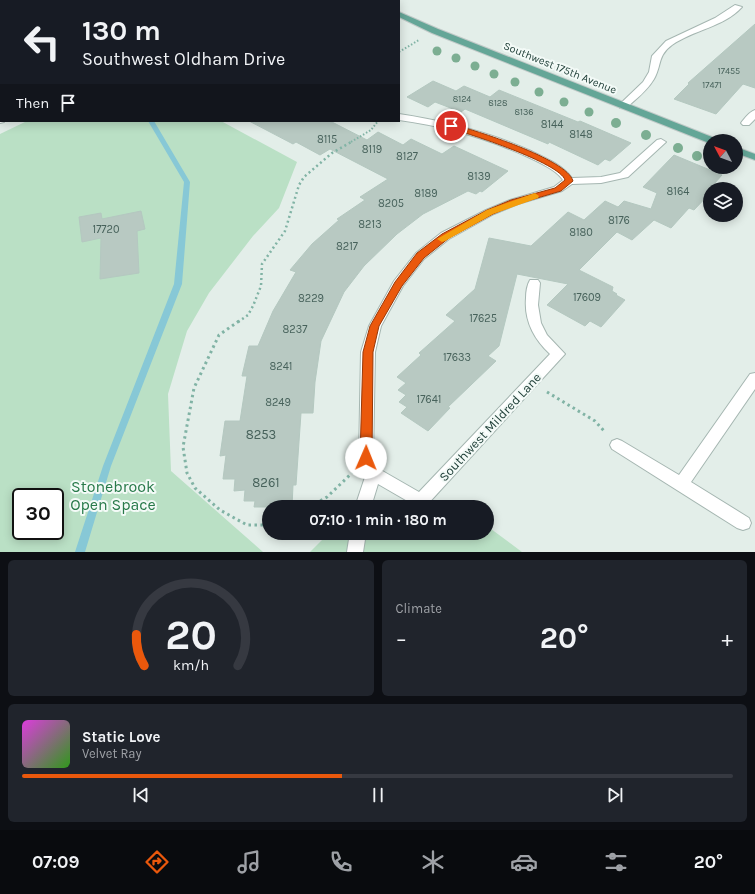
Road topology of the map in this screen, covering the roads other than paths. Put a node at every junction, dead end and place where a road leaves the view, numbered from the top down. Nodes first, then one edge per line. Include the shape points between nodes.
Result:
1 (738, 7) dead end
2 (400, 14) edge
3 (623, 106) junction
4 (755, 113) edge
5 (400, 117) edge
6 (746, 123) dead end
7 (703, 137) edge
8 (661, 142) dead end
9 (743, 153) edge
10 (755, 157) edge
11 (569, 181) junction
12 (534, 283) dead end
13 (755, 378) edge
14 (617, 445) dead end
15 (374, 474) junction
16 (681, 484) junction
17 (365, 500) edge
18 (743, 522) dead end
19 (357, 540) edge
20 (355, 552) edge

1 - 3 street via 718,20 669,43 656,56 656,69 651,79
2 - 3 main road, Southwest 175th Avenue
3 - 7 main road, Southwest 175th Avenue
4 - 6 street
5 - 11 street via 462,128 491,138 555,166 568,176
8 - 11 street via 624,175 601,180
9 - 10 main road
11 - 15 street via 558,190 514,202 490,212 446,236 420,256 398,284 374,326 368,352 366,458
12 - 15 street, Southwest Mildred Lane via 531,300 532,318 542,340 558,354 421,501
13 - 16 street
14 - 16 street
15 - 17 street
16 - 18 street
19 - 20 street

